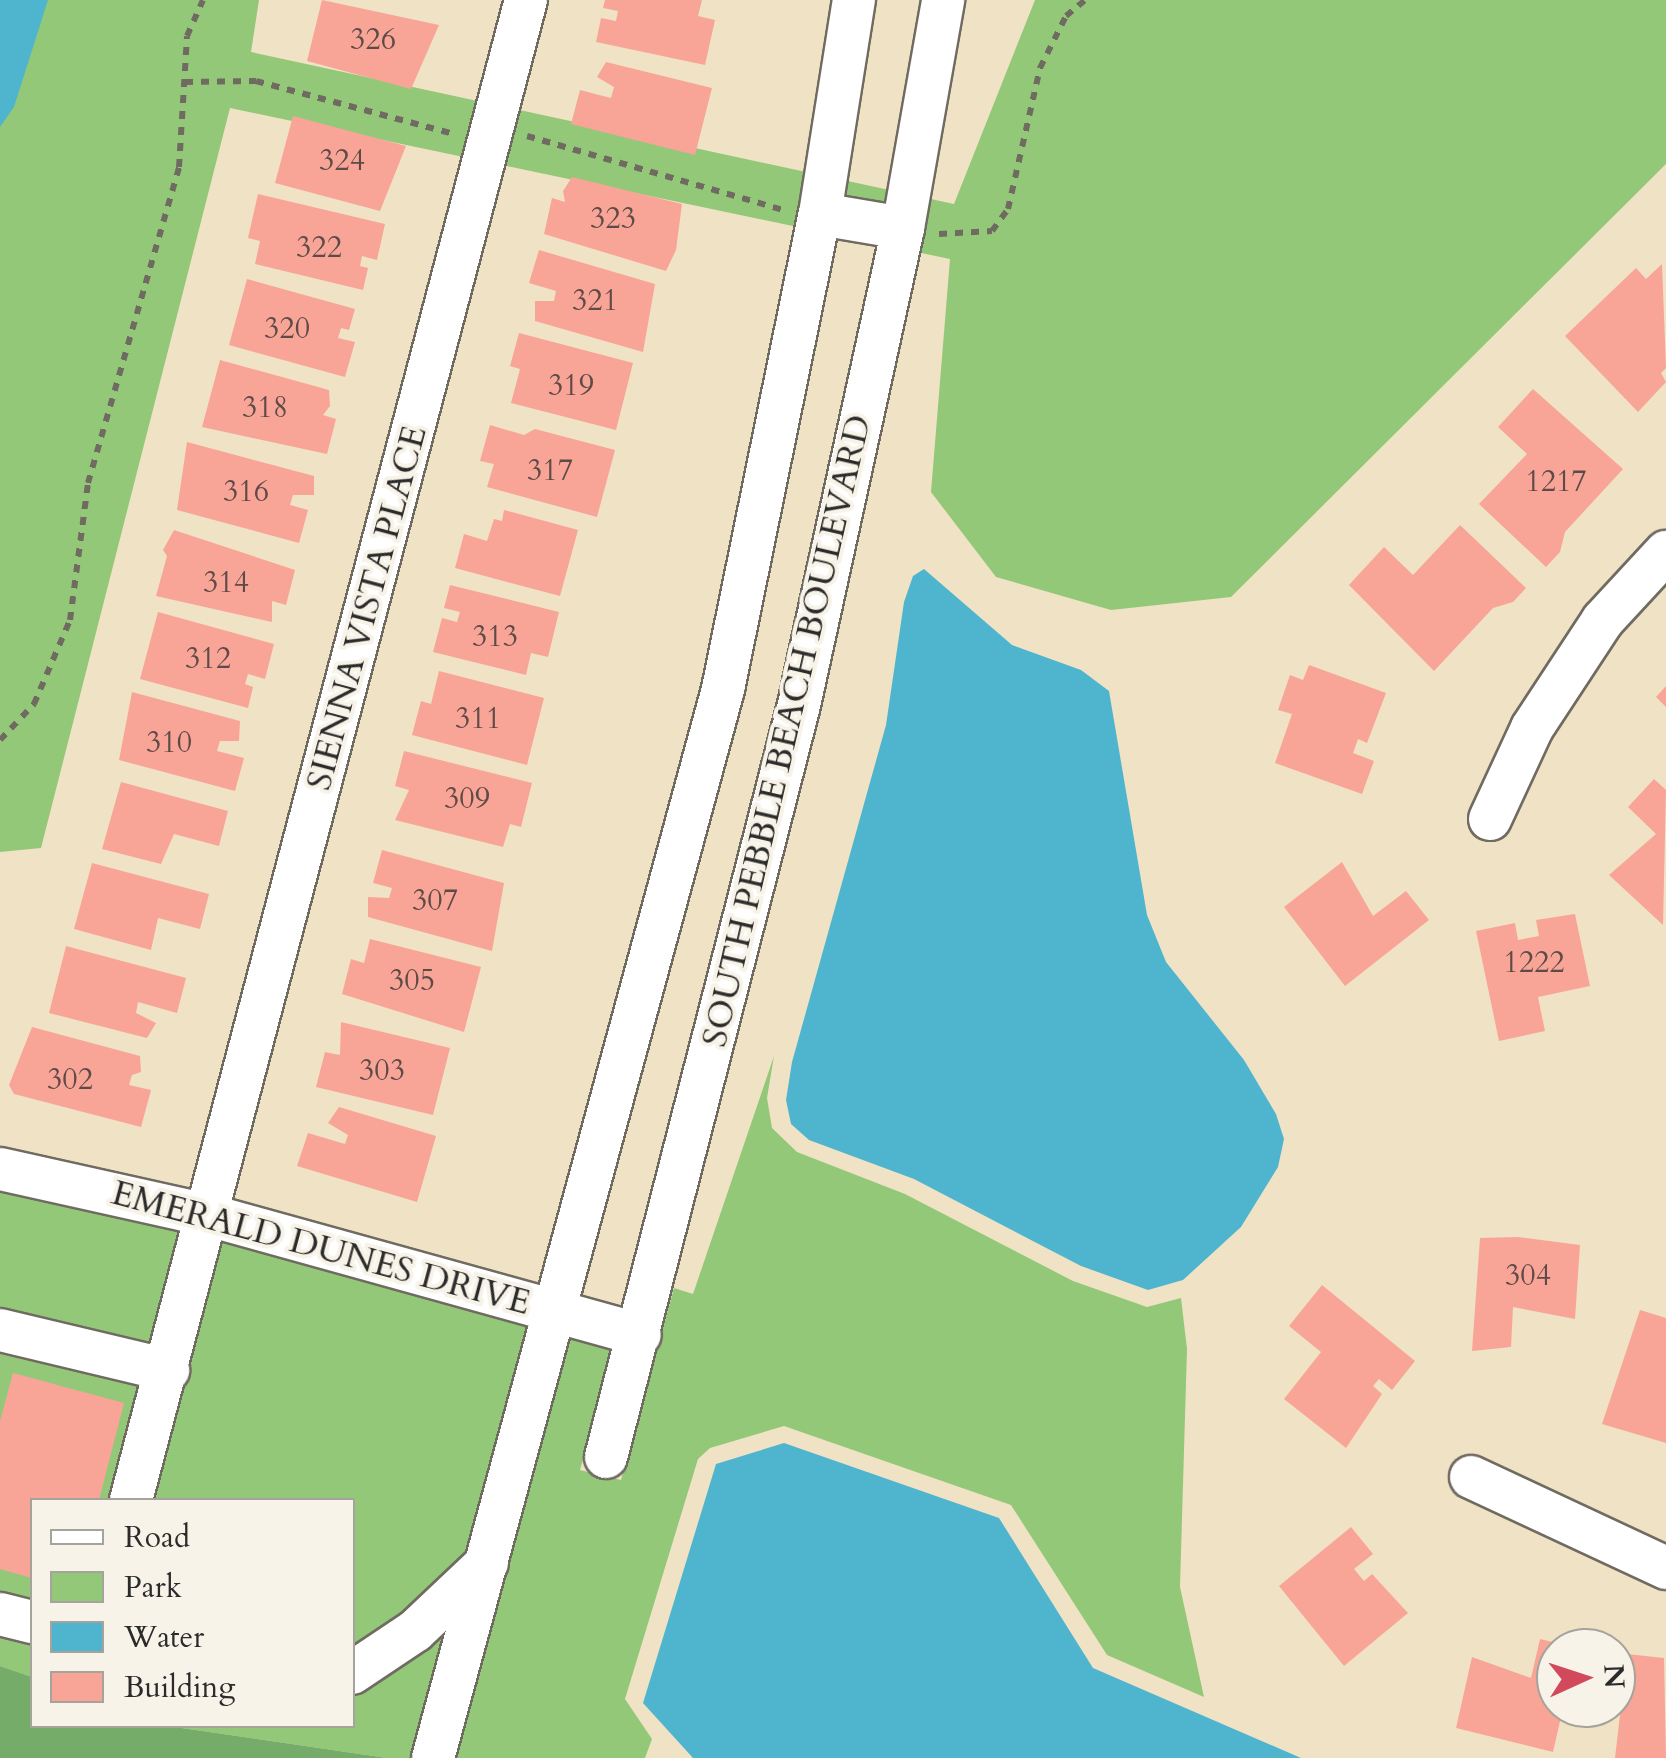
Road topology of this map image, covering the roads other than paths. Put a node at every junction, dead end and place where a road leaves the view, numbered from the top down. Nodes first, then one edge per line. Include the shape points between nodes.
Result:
1 (526, 0) edge
2 (854, 0) edge
3 (943, 0) edge
4 (820, 214) junction
5 (903, 228) junction
6 (1666, 552) edge
7 (1490, 820) dead end
8 (0, 1169) edge
9 (208, 1215) junction
10 (560, 1311) junction
11 (0, 1330) edge
12 (640, 1335) junction
13 (168, 1370) junction
14 (606, 1456) dead end
15 (1471, 1477) dead end
16 (132, 1498) edge
17 (487, 1563) junction
18 (1666, 1568) edge
19 (0, 1614) edge
20 (30, 1622) edge
21 (355, 1672) edge
22 (434, 1758) edge

1 - 9 street, SIENNA VISTA PLACE
2 - 4 street, SOUTH PEBBLE BEACH BOULEVARD
3 - 5 street, SOUTH PEBBLE BEACH BOULEVARD
4 - 5 street
4 - 10 street, SOUTH PEBBLE BEACH BOULEVARD via 723,689
5 - 12 street, SOUTH PEBBLE BEACH BOULEVARD via 799,706
6 - 7 street via 1603,620 1532,728
8 - 9 street, EMERALD DUNES DRIVE
9 - 10 street, EMERALD DUNES DRIVE
9 - 13 street, SIENNA VISTA PLACE
10 - 12 street, EMERALD DUNES DRIVE
10 - 17 street, SOUTH PEBBLE BEACH BOULEVARD
11 - 13 street
12 - 14 street, SOUTH PEBBLE BEACH BOULEVARD
13 - 16 street, SIENNA VISTA PLACE
15 - 18 street
17 - 21 street via 415,1630
17 - 22 street, SOUTH PEBBLE BEACH BOULEVARD
19 - 20 street

